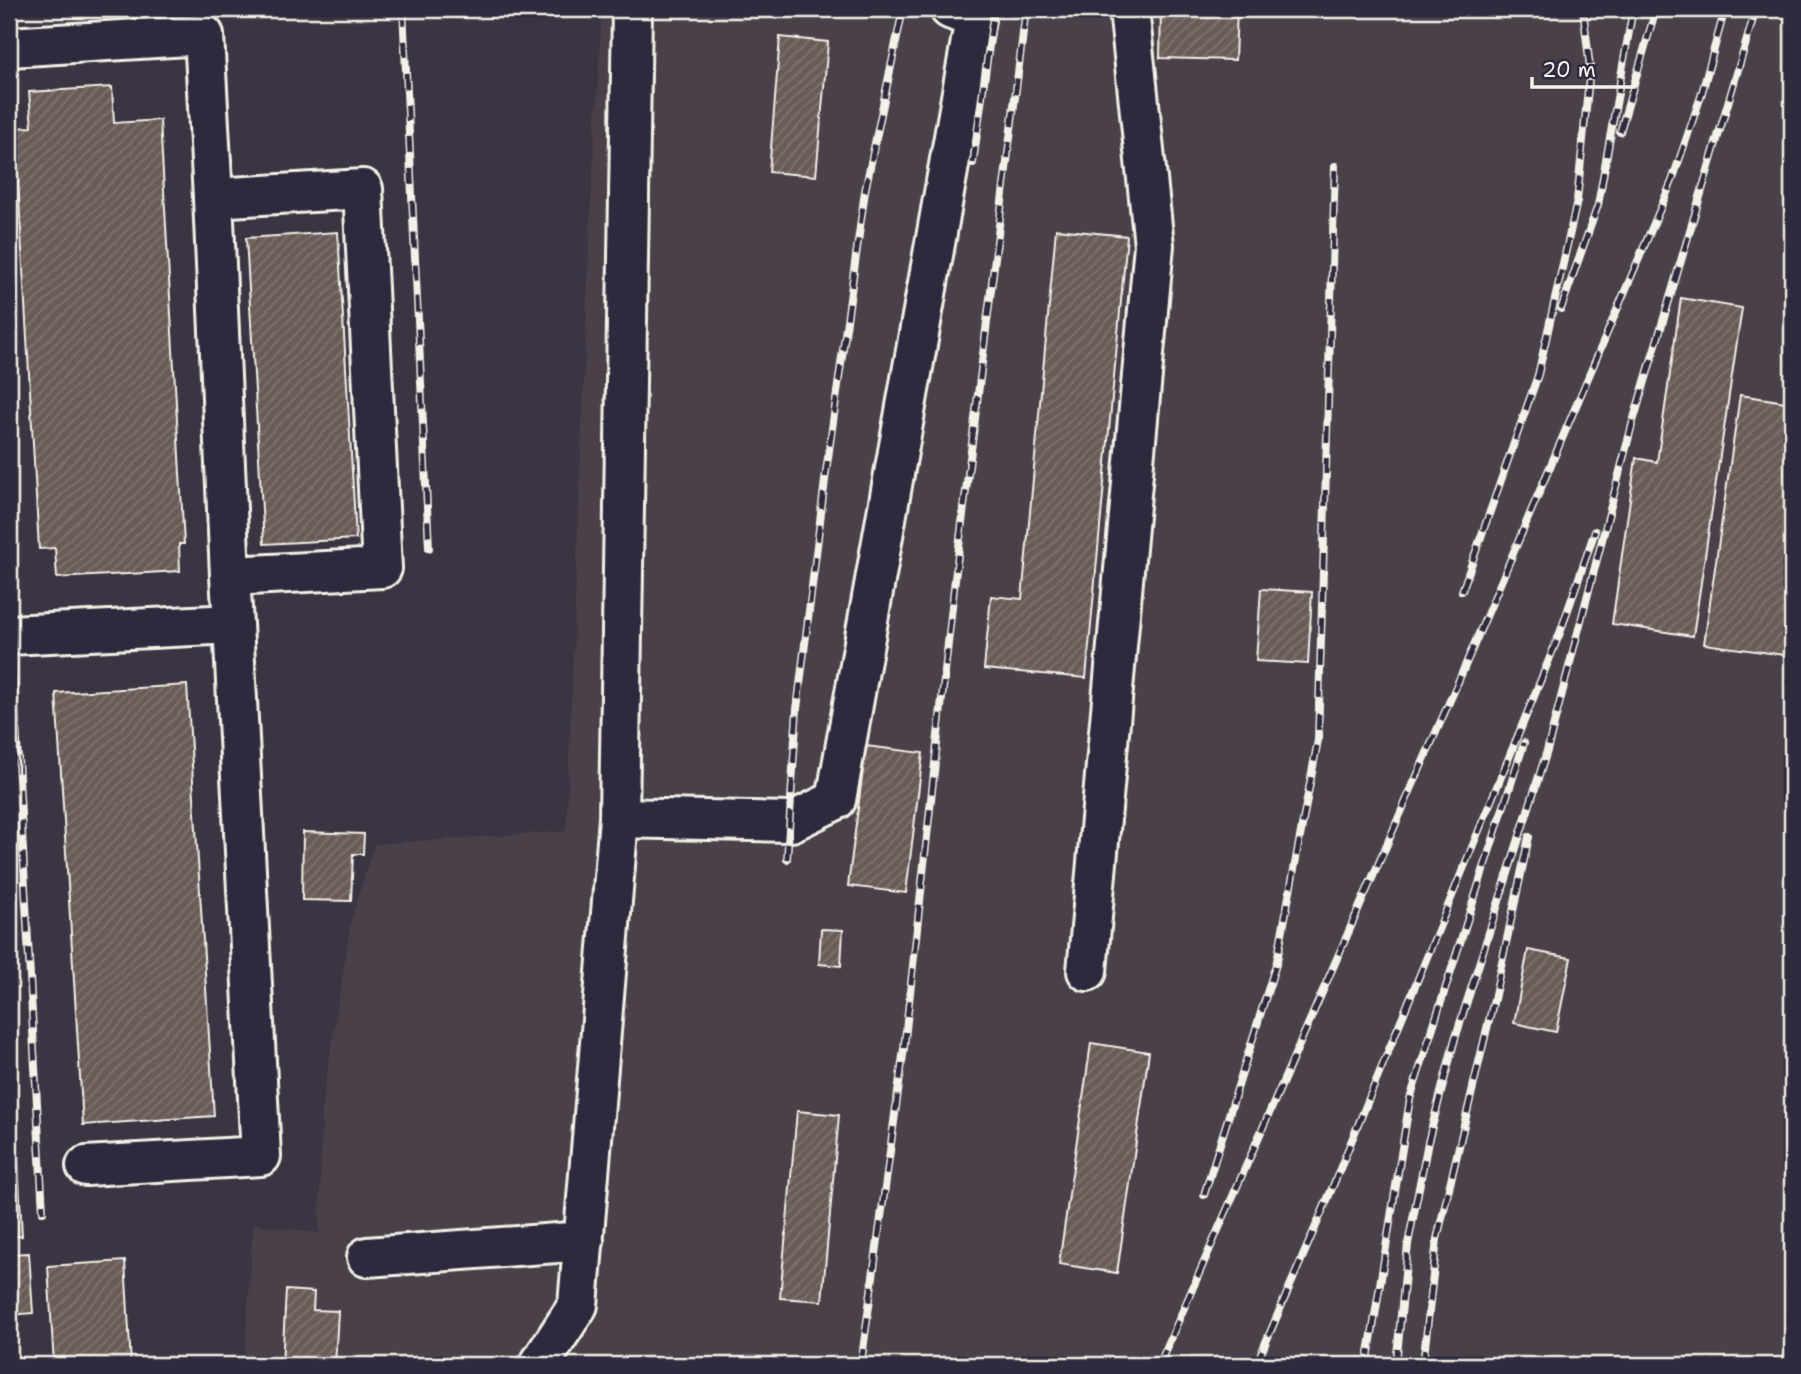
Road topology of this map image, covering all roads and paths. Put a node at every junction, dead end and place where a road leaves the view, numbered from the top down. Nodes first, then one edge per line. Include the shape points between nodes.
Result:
1 (632, 9) edge
2 (950, 9) edge
3 (1129, 9) edge
4 (9, 47) edge
5 (213, 198) junction
6 (230, 576) junction
7 (233, 624) junction
8 (9, 635) edge
9 (618, 818) junction
10 (1087, 971) dead end
11 (86, 1166) dead end
12 (584, 1241) junction
13 (367, 1257) dead end
14 (539, 1365) edge

1 - 9 street
2 - 9 street via 975,19 836,800 791,822
3 - 10 street via 1154,245
4 - 5 street via 204,34
5 - 6 street
5 - 6 street via 362,190 382,568
6 - 7 street
7 - 8 street
7 - 11 street via 261,1156
9 - 12 street
12 - 13 street
12 - 14 street via 578,1305

